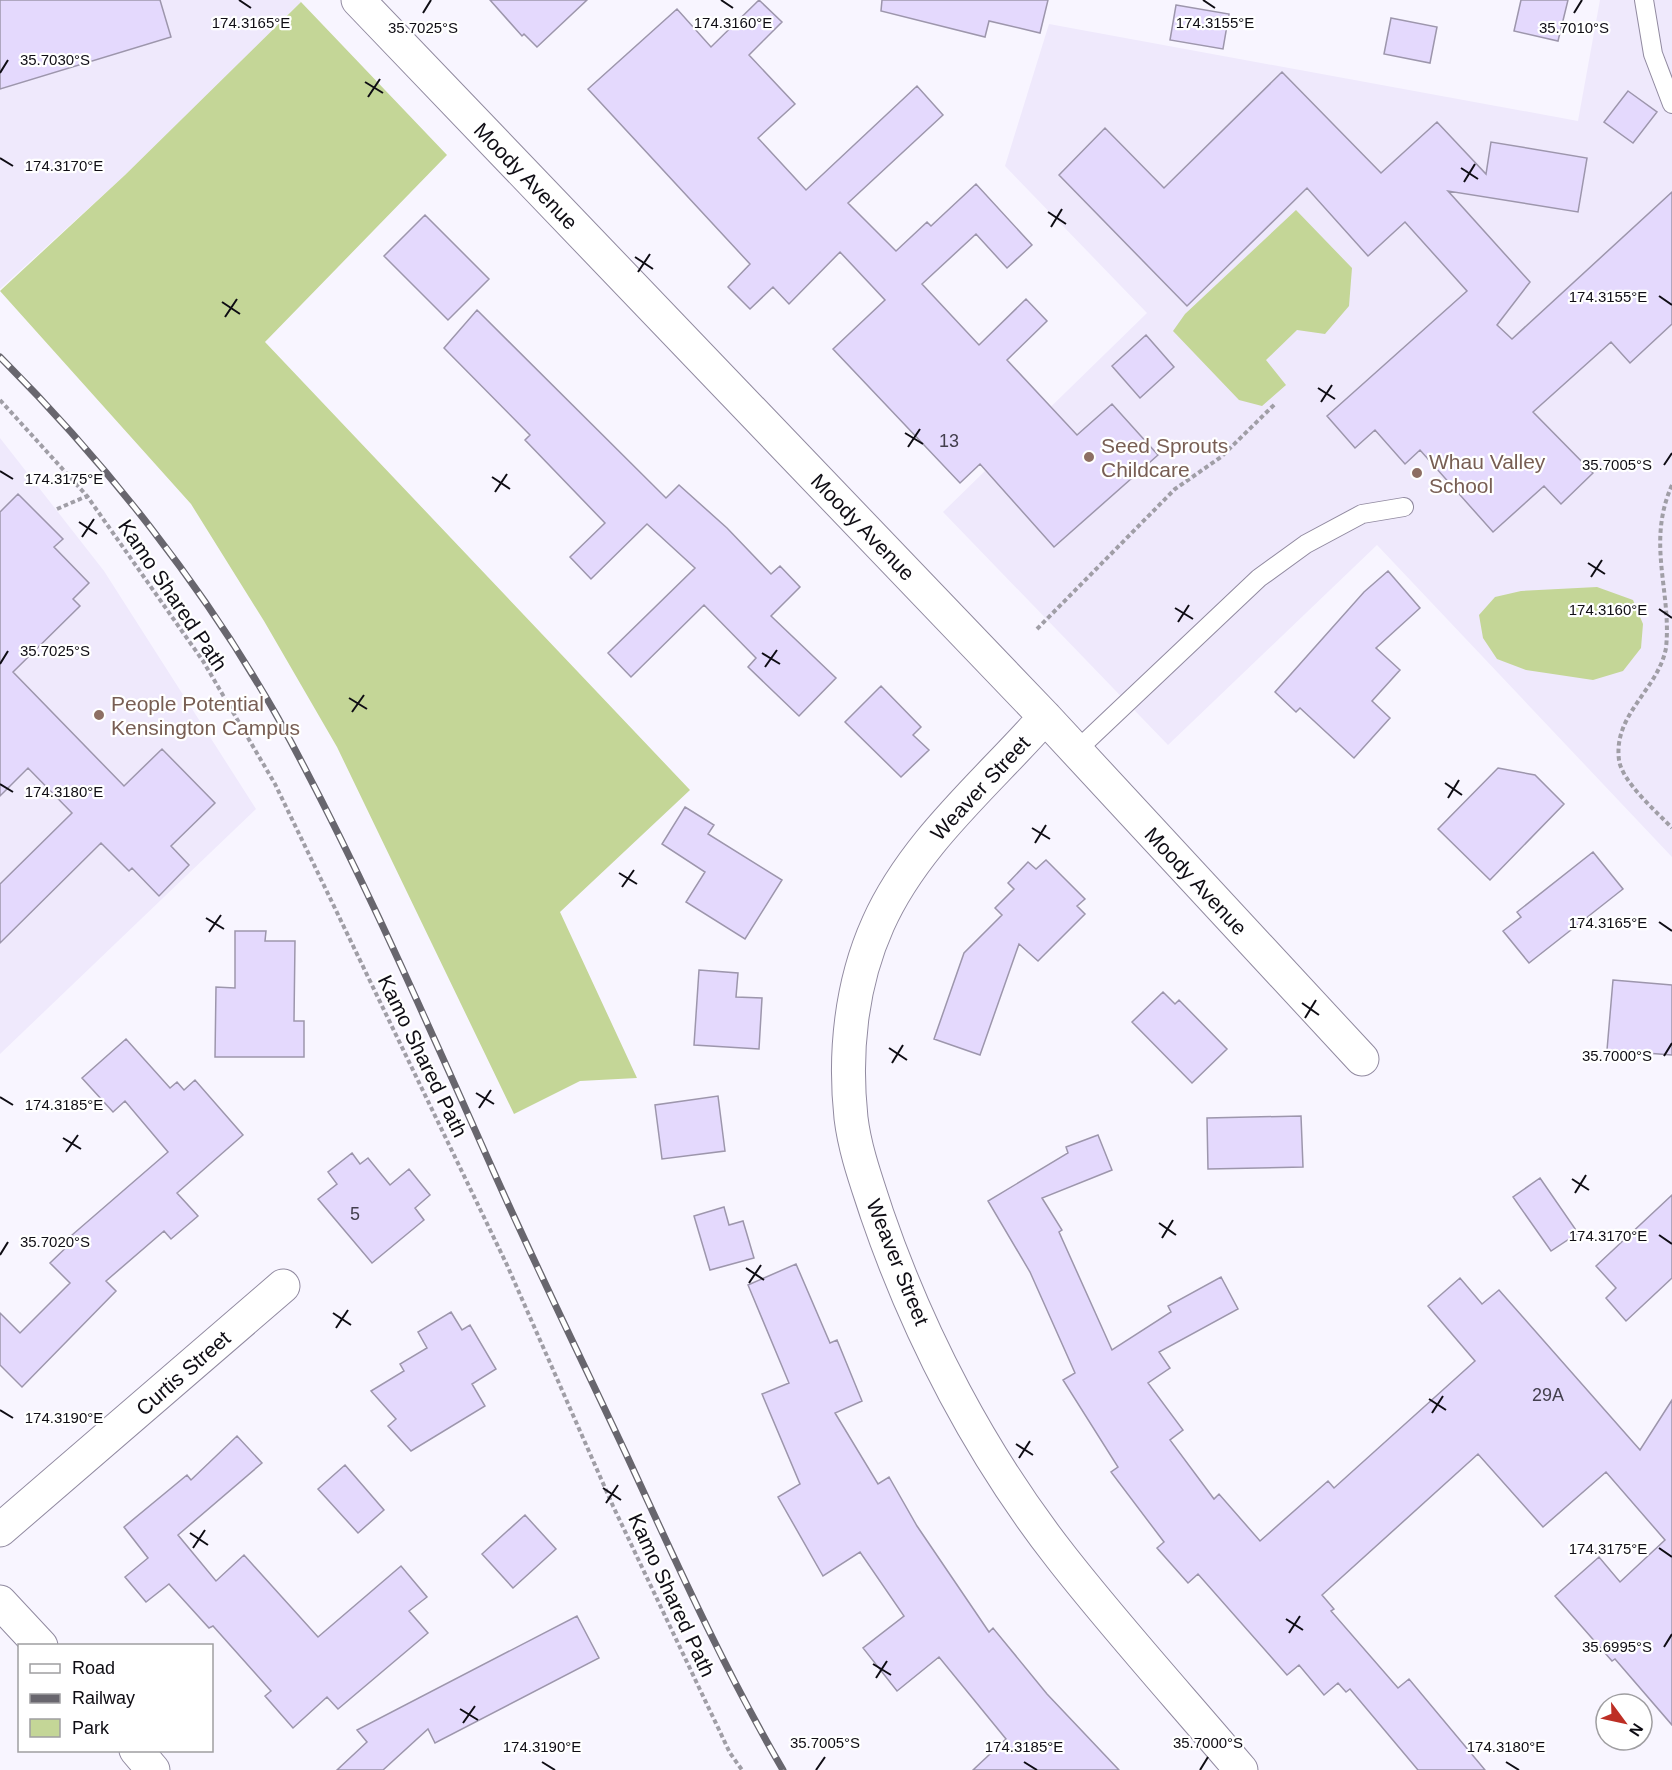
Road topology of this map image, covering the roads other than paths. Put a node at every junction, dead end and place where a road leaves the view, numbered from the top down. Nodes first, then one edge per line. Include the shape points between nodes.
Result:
1 (358, 0) edge
2 (1644, 0) edge
3 (1672, 104) edge
4 (1404, 507) dead end
5 (1045, 717) junction
6 (1076, 751) junction
7 (1362, 1059) dead end
8 (283, 1286) dead end
9 (0, 1530) edge
10 (0, 1602) edge
11 (39, 1644) edge
12 (138, 1752) edge
13 (153, 1770) edge
14 (1241, 1770) edge

1 - 5 street, Moody Avenue
2 - 3 lane via 1653,54
4 - 6 lane via 1362,514 1306,544 1259,578
5 - 6 street, Moody Avenue
5 - 14 street, Weaver Street via 923,850 877,925 850,1022 847,1072 851,1122 864,1174 906,1291 946,1376 983,1440 1060,1556
6 - 7 street, Moody Avenue
8 - 9 street, Curtis Street
10 - 11 street
12 - 13 street

